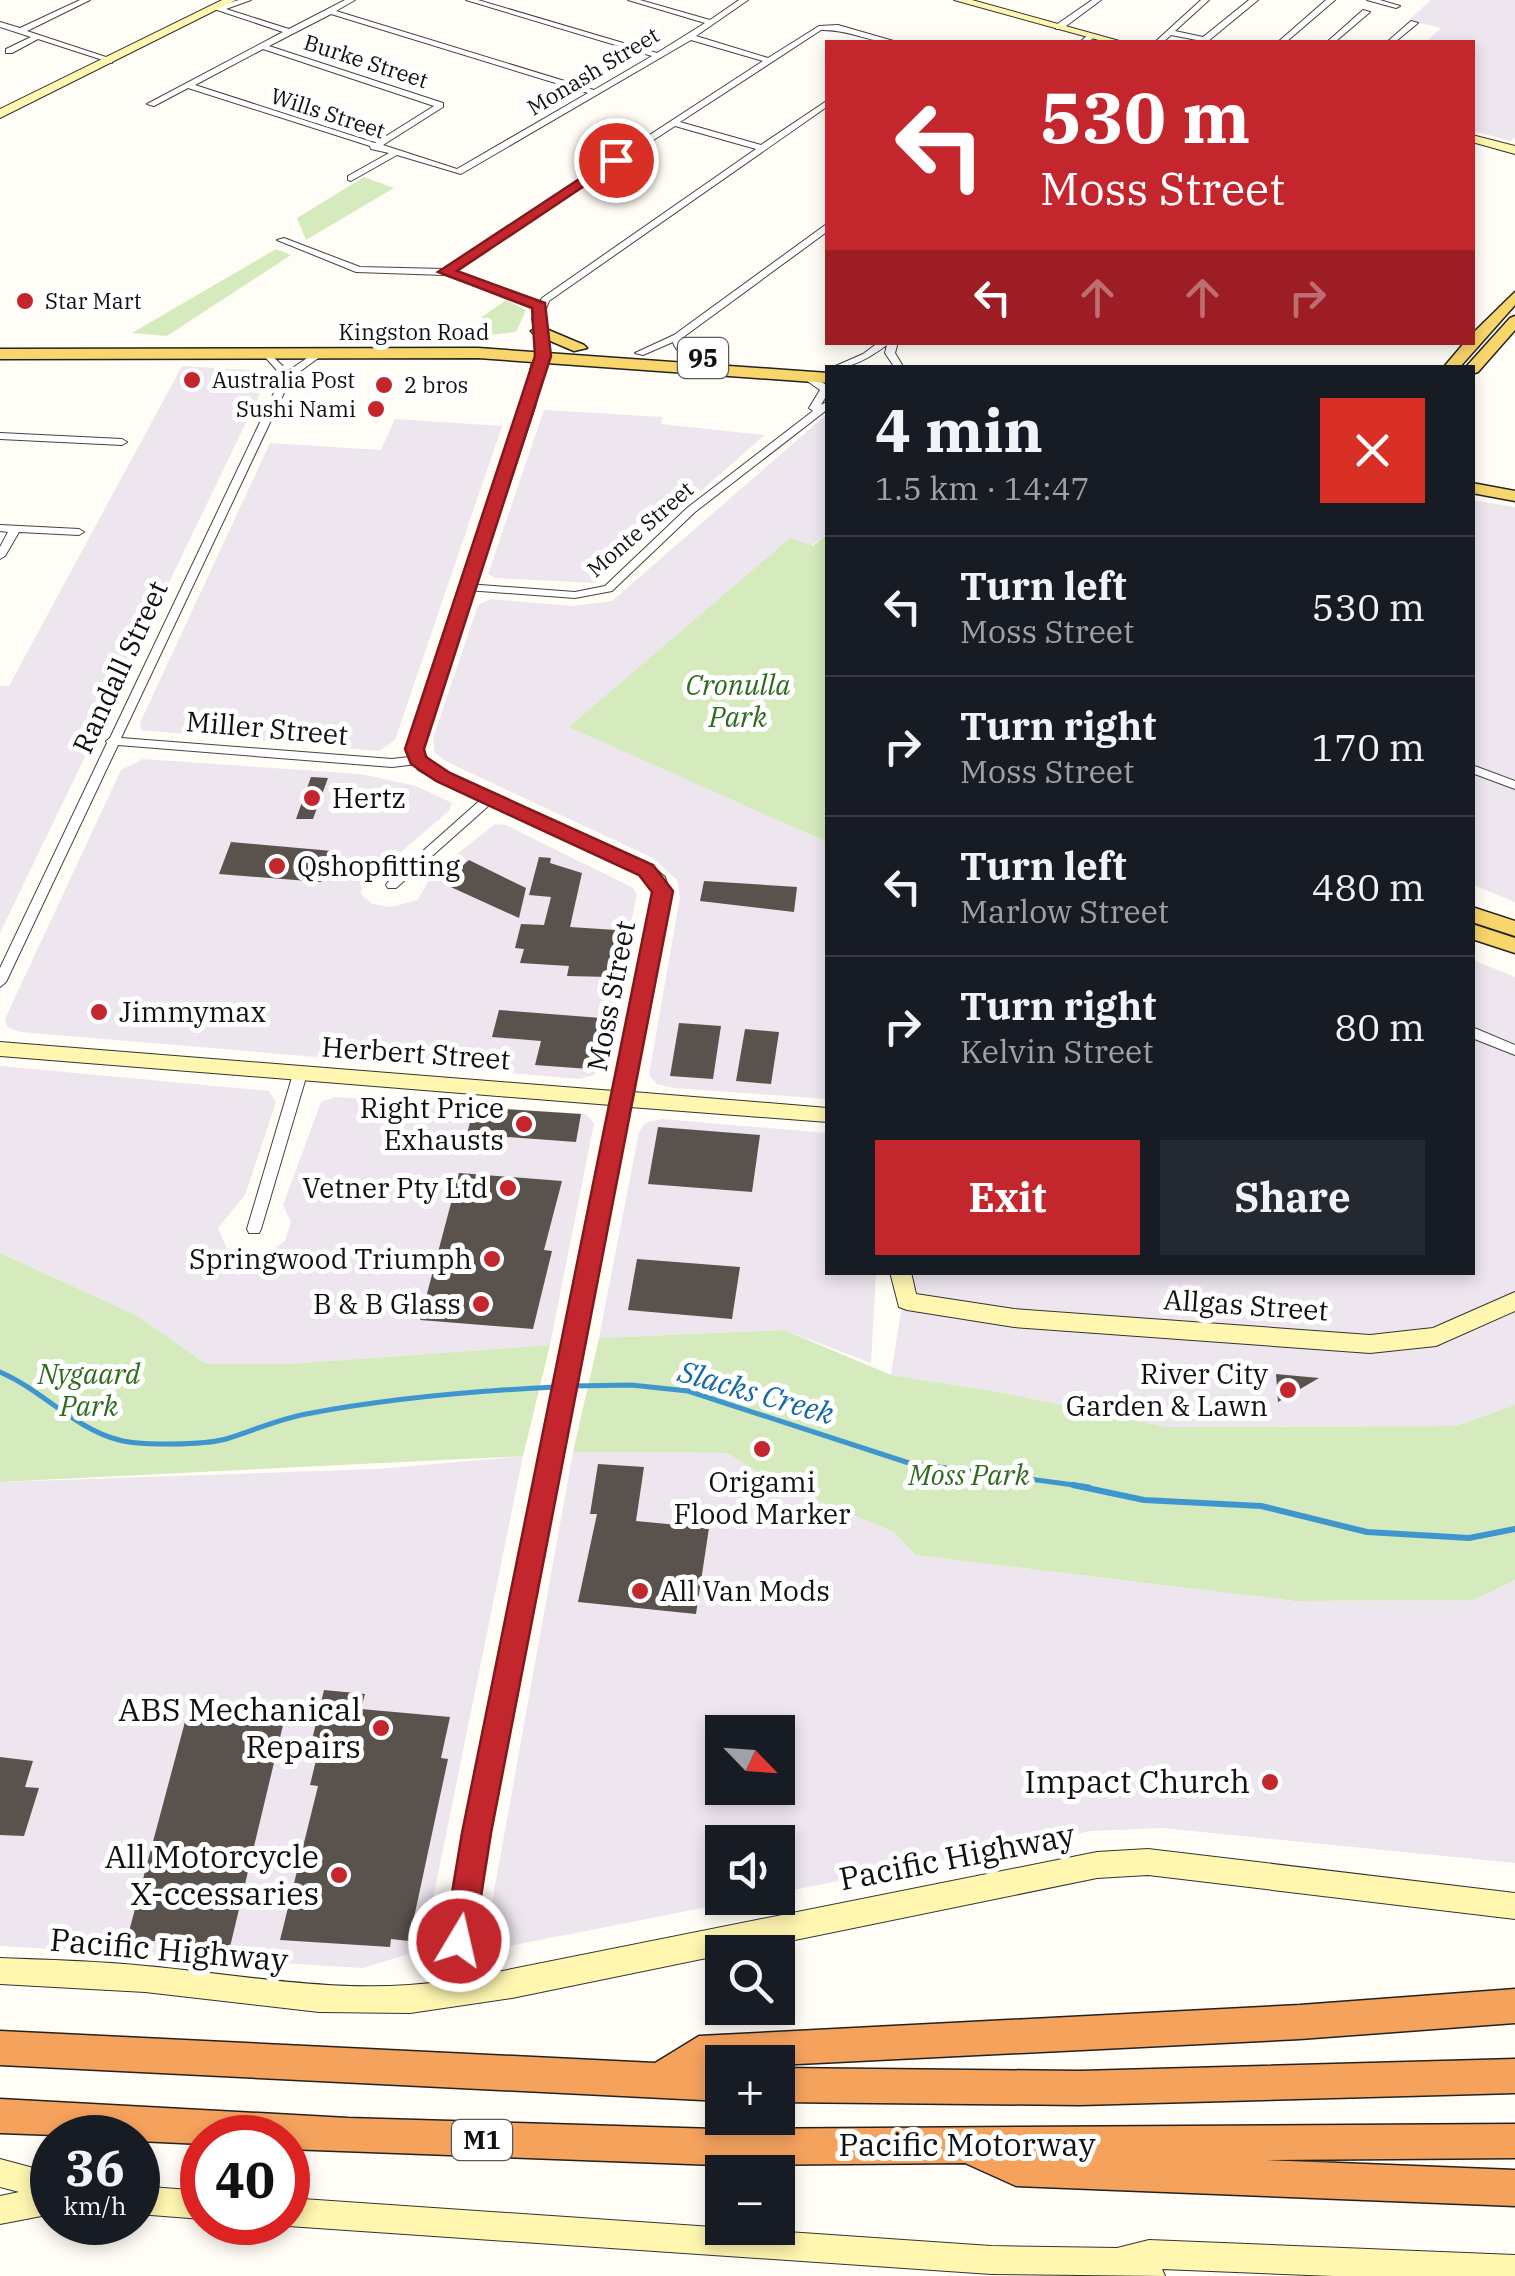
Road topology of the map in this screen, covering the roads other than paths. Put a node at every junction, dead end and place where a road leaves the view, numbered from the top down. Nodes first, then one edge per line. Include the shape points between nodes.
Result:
1 (86, 0) edge
2 (232, 0) edge
3 (248, 0) edge
4 (351, 0) edge
5 (470, 0) edge
6 (632, 0) edge
7 (744, 0) edge
8 (959, 0) edge
9 (1097, 0) edge
10 (1205, 0) edge
11 (1254, 0) edge
12 (1331, 0) edge
13 (1372, 0) edge
14 (1396, 6) dead end
15 (215, 8) junction
16 (330, 11) junction
17 (1366, 12) dead end
18 (709, 22) junction
19 (1414, 23) dead end
20 (0, 24) edge
21 (1059, 27) junction
22 (20, 31) junction
23 (290, 32) junction
24 (1172, 33) junction
25 (37, 37) junction
26 (690, 37) junction
27 (1088, 39) edge
28 (885, 40) edge
29 (1162, 40) edge
30 (1284, 40) edge
31 (1333, 40) edge
32 (1393, 40) edge
33 (263, 46) junction
34 (9, 50) dead end
35 (654, 54) junction
36 (768, 60) junction
37 (108, 61) junction
38 (188, 85) junction
39 (594, 92) junction
40 (151, 104) dead end
41 (825, 104) edge
42 (0, 114) edge
43 (673, 123) junction
44 (1475, 139) edge
45 (374, 147) junction
46 (763, 148) junction
47 (1515, 150) edge
48 (393, 154) junction
49 (458, 172) joint
50 (350, 178) dead end
51 (825, 228) edge
52 (281, 240) dead end
53 (446, 272) junction
54 (1515, 296) edge
55 (540, 306) junction
56 (1515, 322) edge
57 (1475, 336) edge
58 (677, 337) junction
59 (541, 340) junction
60 (0, 343) edge
61 (1496, 343) junction
62 (502, 345) junction
63 (885, 345) edge
64 (1468, 345) edge
65 (640, 353) junction
66 (0, 354) edge
67 (316, 356) junction
68 (270, 357) junction
69 (694, 357) junction
70 (840, 365) edge
71 (1452, 365) edge
72 (1475, 365) edge
73 (825, 368) edge
74 (287, 376) junction
75 (806, 376) junction
76 (825, 378) edge
77 (825, 406) edge
78 (811, 413) junction
79 (0, 436) edge
80 (122, 442) dead end
81 (1475, 477) edge
82 (1515, 484) edge
83 (1475, 489) edge
84 (1515, 496) edge
85 (0, 528) edge
86 (16, 529) junction
87 (79, 532) dead end
88 (0, 556) edge
89 (467, 588) junction
90 (112, 742) junction
91 (418, 760) junction
92 (1475, 770) edge
93 (1515, 785) edge
94 (490, 798) junction
95 (392, 885) dead end
96 (1475, 915) edge
97 (1515, 929) edge
98 (1475, 932) edge
99 (1515, 946) edge
100 (0, 982) edge
101 (1475, 1033) edge
102 (0, 1049) edge
103 (1515, 1050) edge
104 (300, 1074) junction
105 (621, 1098) junction
106 (825, 1116) edge
107 (254, 1229) dead end
108 (900, 1275) edge
109 (1515, 1301) edge
110 (1515, 1906) edge
111 (0, 1971) edge
112 (459, 1994) junction
113 (1515, 2006) edge
114 (0, 2048) edge
115 (1515, 2076) edge
116 (657, 2084) junction
117 (705, 2084) edge
118 (795, 2085) edge
119 (0, 2116) edge
120 (1515, 2141) edge
121 (965, 2145) junction
122 (0, 2172) edge
123 (30, 2181) edge
124 (1515, 2188) edge
125 (30, 2204) edge
126 (0, 2210) edge
127 (310, 2214) edge
128 (1117, 2262) junction
129 (1263, 2268) edge
130 (1515, 2268) edge
131 (1150, 2276) edge

1 - 22 street
2 - 15 street
3 - 15 street
4 - 16 street
5 - 35 street
6 - 18 street
7 - 18 street, Monash Street
8 - 21 street
9 - 21 street
10 - 24 street
11 - 24 street via 1204,40
12 - 30 street
13 - 14 street
15 - 23 street
15 - 37 street
16 - 23 street
16 - 39 street
17 - 31 street
18 - 26 street, Monash Street
19 - 32 street
20 - 22 street
21 - 27 street
22 - 25 street
23 - 33 street
24 - 29 street
25 - 34 street
25 - 37 street
26 - 35 street, Monash Street
26 - 36 street
28 - 36 street via 827,26
33 - 38 street
33 - 45 street, Burke Street via 440,105
35 - 39 street, Monash Street
36 - 43 street
37 - 42 street
38 - 40 street
38 - 45 street, Wills Street
39 - 49 street, Monash Street
41 - 46 street
43 - 46 street
43 - 53 street
44 - 47 street
45 - 48 street, Wills Street
46 - 55 street
48 - 49 street, Wills Street
48 - 50 street
51 - 58 street
52 - 53 street via 358,270
53 - 55 street
54 - 57 main road
55 - 59 street
56 - 61 main road
57 - 61 street
58 - 65 street
58 - 69 street
59 - 62 main road, Kingston Road / 95
59 - 62 main road via 520,337
59 - 65 main road, Kingston Road / 95
59 - 67 main road, Kingston Road / 95
59 - 75 main road, Kingston Road / 95
59 - 89 street
60 - 62 main road, Kingston Road / 95
61 - 72 main road
63 - 70 street
64 - 71 main road
65 - 69 main road, Kingston Road / 95
66 - 68 main road, Kingston Road / 95
67 - 68 main road, Kingston Road / 95
67 - 74 street, Randall Street
68 - 74 street
69 - 73 main road, Kingston Road / 95
74 - 90 street, Randall Street
75 - 76 main road, Kingston Road / 95
75 - 78 street via 825,389
77 - 78 street, Monte Street
78 - 89 street, Monte Street via 691,510 608,589 575,595
79 - 80 street
81 - 82 main road
83 - 84 main road
85 - 86 street
86 - 87 street
86 - 88 street
89 - 91 street via 414,749
90 - 91 street, Miller Street
90 - 100 street, Randall Street
91 - 94 street, Moss Street
92 - 93 street
94 - 95 street
94 - 105 street, Moss Street via 646,870 662,886
96 - 97 main road
98 - 99 main road
101 - 103 street
102 - 104 street, Herbert Street
104 - 105 street, Herbert Street
104 - 107 street
105 - 106 street, Herbert Street
105 - 112 street, Moss Street via 476,1833 459,1941
108 - 109 street, Allgas Street via 906,1301 1014,1318 1370,1344 1436,1337
110 - 112 street, Pacific Highway via 1236,1870 1097,1864
111 - 112 street, Pacific Highway via 360,2001
113 - 116 highway via 698,2053
114 - 116 highway
115 - 118 highway, Pacific Motorway via 1080,2088
116 - 117 highway
119 - 121 highway, Pacific Motorway / M1 via 716,2148
120 - 121 highway, Pacific Motorway / M1
121 - 124 highway via 1016,2168
122 - 123 street
125 - 126 street
127 - 128 street via 991,2260
128 - 129 street via 1149,2254
128 - 131 street
129 - 130 street

